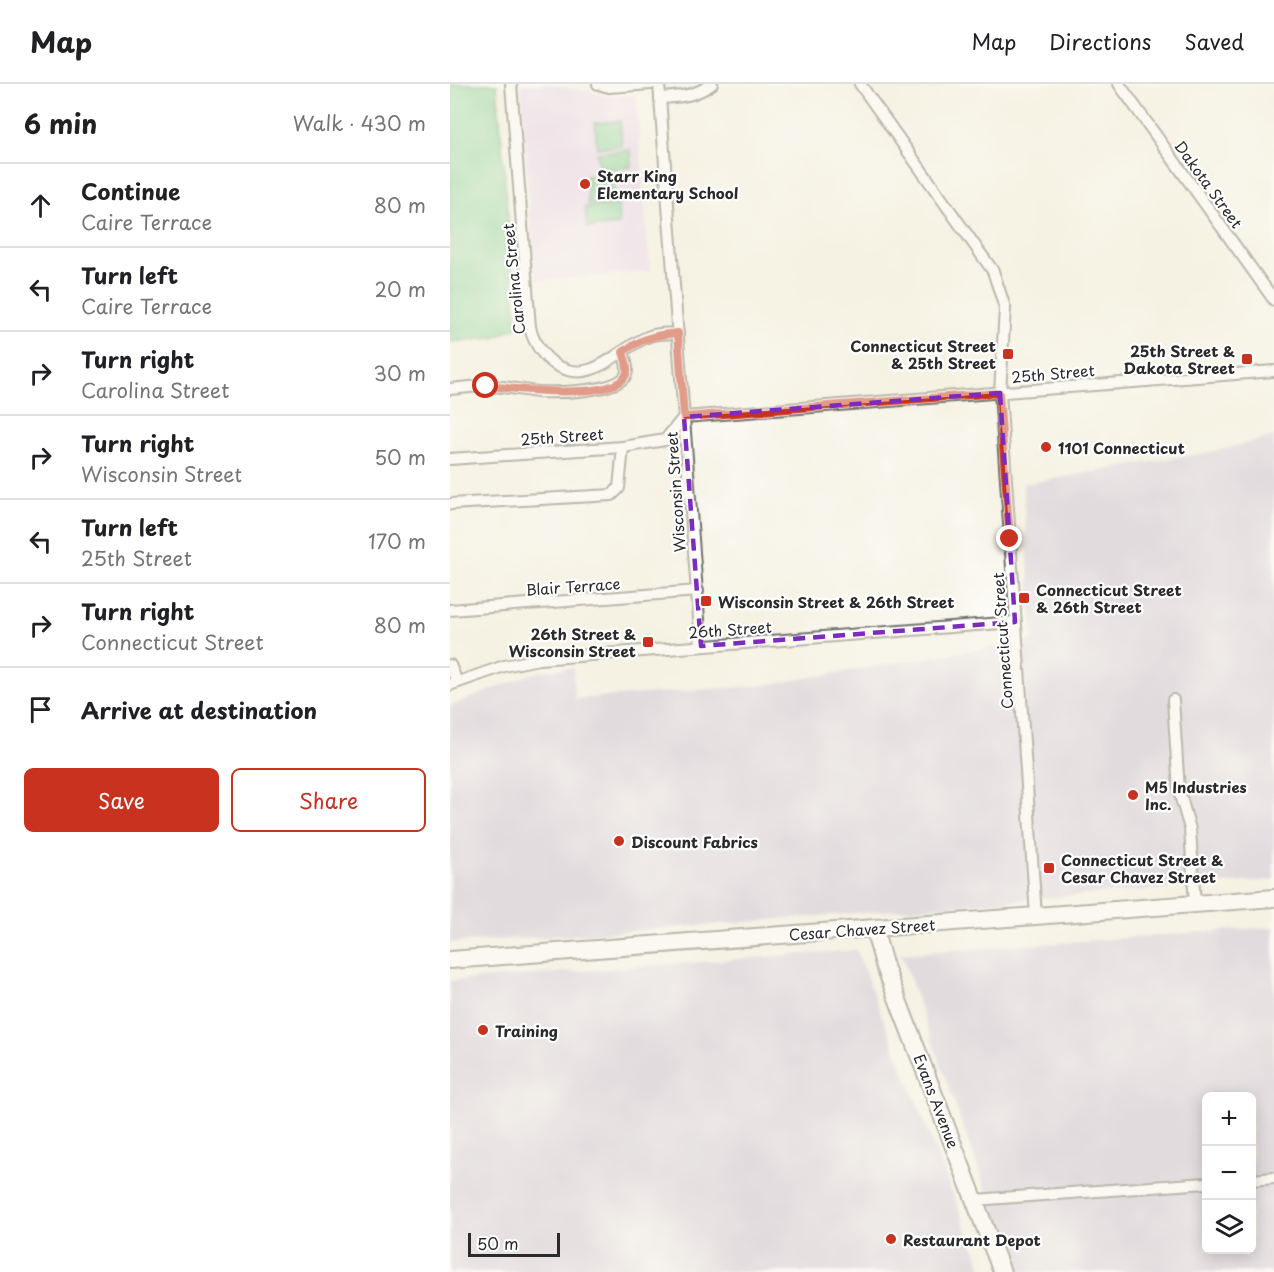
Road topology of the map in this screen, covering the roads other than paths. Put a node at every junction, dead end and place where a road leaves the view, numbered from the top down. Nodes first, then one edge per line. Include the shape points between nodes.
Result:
1 (511, 84) edge
2 (598, 84) edge
3 (651, 84) edge
4 (659, 84) edge
5 (712, 84) edge
6 (860, 84) edge
7 (1119, 84) edge
8 (660, 98) junction
9 (1274, 300) edge
10 (678, 333) junction
11 (623, 352) junction
12 (1274, 371) edge
13 (450, 389) edge
14 (999, 393) junction
15 (684, 417) junction
16 (623, 447) junction
17 (450, 459) edge
18 (450, 504) edge
19 (698, 591) junction
20 (450, 610) edge
21 (1015, 622) junction
22 (701, 646) junction
23 (450, 665) edge
24 (453, 684) edge
25 (1173, 700) dead end
26 (1274, 898) edge
27 (1195, 904) junction
28 (1036, 916) junction
29 (874, 928) junction
30 (450, 960) edge
31 (1274, 1178) edge
32 (1256, 1180) edge
33 (1202, 1183) edge
34 (975, 1200) junction
35 (1002, 1272) edge

1 - 11 street, Carolina Street via 534,341 547,358 568,370 586,371
2 - 3 street
4 - 8 street, Wisconsin Street
5 - 8 street via 693,95
6 - 14 street, Connecticut Street via 993,271 1005,308
7 - 9 street, Dakota Street
8 - 10 street, Wisconsin Street
10 - 11 street, Carolina Street via 650,336
10 - 15 street, Wisconsin Street
11 - 13 street via 628,369 625,377 600,387 575,392 486,386
12 - 14 street, 25th Street
14 - 15 street, 25th Street
14 - 21 street, Connecticut Street
15 - 16 street, 25th Street via 664,441
15 - 19 street, Wisconsin Street
16 - 17 street, 25th Street
16 - 18 street via 618,488 612,495
19 - 20 street, Blair Terrace
19 - 22 street, Wisconsin Street
21 - 22 street, 26th Street
21 - 28 street, Connecticut Street
22 - 24 street, 26th Street via 539,659 504,666
23 - 24 street
25 - 27 street via 1179,791 1191,830
26 - 27 main road, Cesar Chavez Street
27 - 28 main road, Cesar Chavez Street
28 - 29 main road, Cesar Chavez Street
29 - 30 main road, Cesar Chavez Street
29 - 34 main road, Evans Avenue via 884,964
31 - 32 street
33 - 34 street
34 - 35 main road, Evans Avenue

